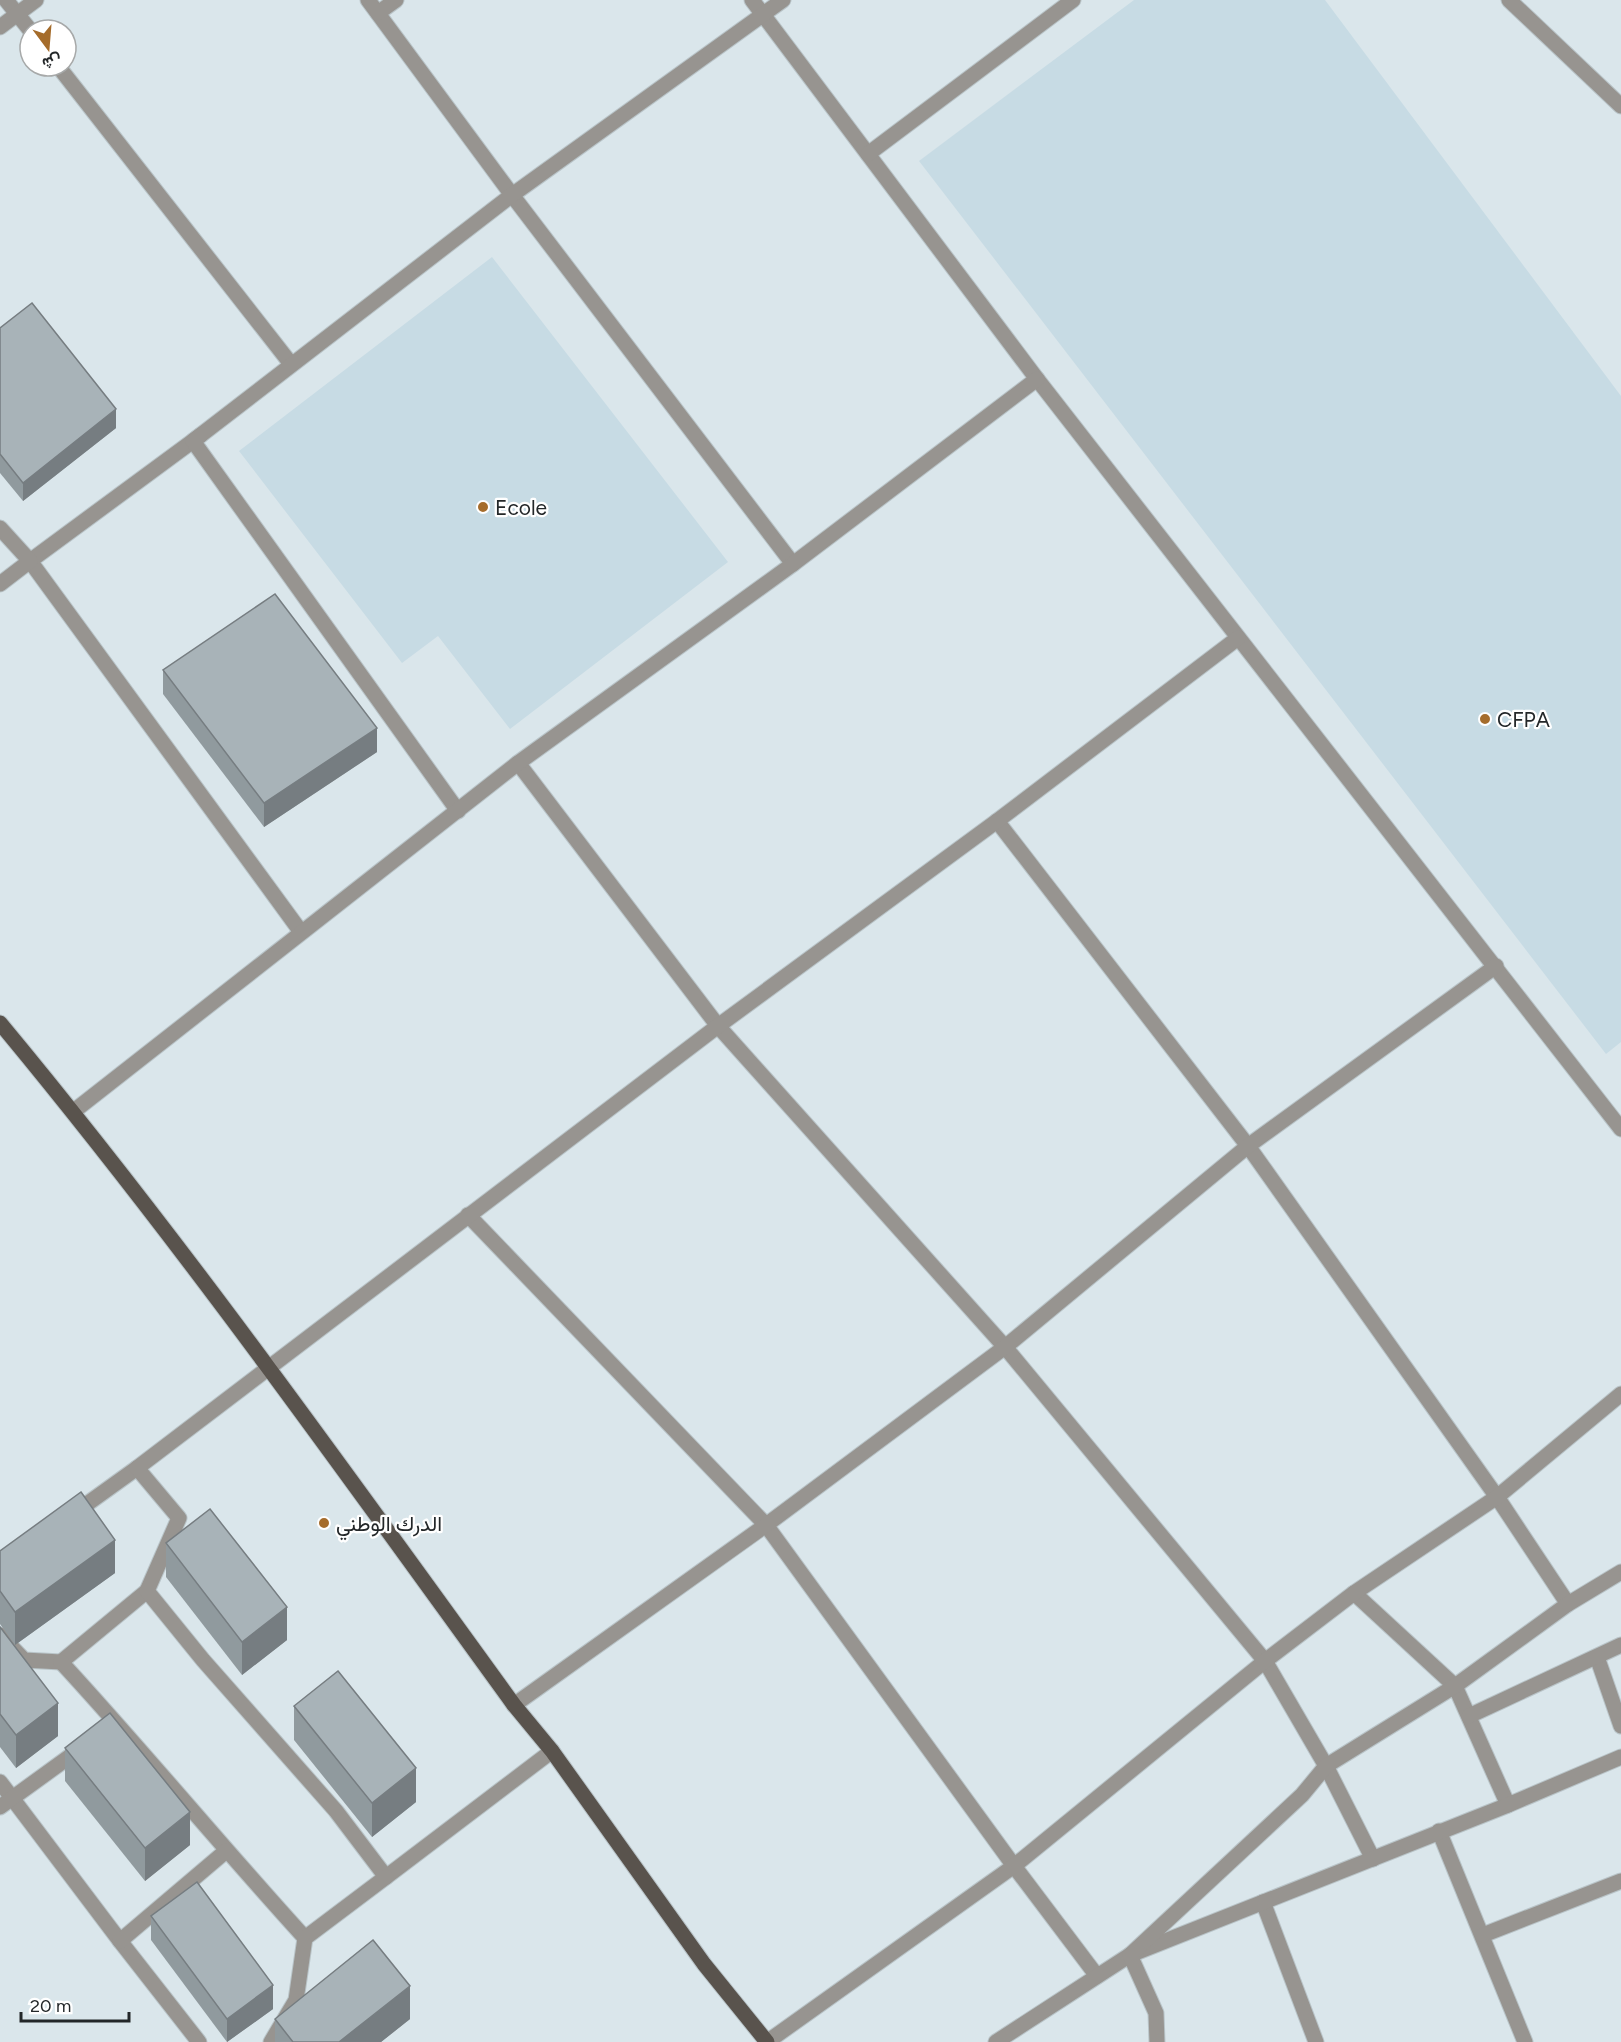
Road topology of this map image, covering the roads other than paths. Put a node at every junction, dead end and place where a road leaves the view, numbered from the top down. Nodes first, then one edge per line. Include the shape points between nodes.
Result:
1 (6, 0) edge
2 (36, 0) edge
3 (368, 0) edge
4 (396, 0) edge
5 (752, 0) edge
6 (783, 0) edge
7 (1072, 0) edge
8 (1509, 0) edge
9 (378, 13) junction
10 (17, 14) junction
11 (764, 15) junction
12 (20, 18) edge
13 (0, 27) edge
14 (67, 78) edge
15 (1621, 106) edge
16 (868, 154) junction
17 (512, 195) junction
18 (291, 364) junction
19 (1037, 379) junction
20 (209, 429) junction
21 (0, 528) edge
22 (30, 561) junction
23 (793, 564) junction
24 (0, 584) edge
25 (1238, 638) junction
26 (518, 763) junction
27 (458, 811) junction
28 (997, 821) junction
29 (301, 932) junction
30 (1496, 966) junction
31 (0, 1023) edge
32 (718, 1026) junction
33 (74, 1111) junction
34 (1621, 1129) edge
35 (1248, 1146) junction
36 (468, 1215) junction
37 (1005, 1347) junction
38 (269, 1368) junction
39 (1620, 1399) edge
40 (137, 1468) junction
41 (1497, 1497) junction
42 (64, 1520) edge
43 (766, 1525) junction
44 (1621, 1572) edge
45 (147, 1591) junction
46 (1354, 1593) junction
47 (1568, 1604) junction
48 (0, 1635) edge
49 (1621, 1645) edge
50 (1596, 1657) junction
51 (1265, 1661) junction
52 (62, 1662) junction
53 (1455, 1686) junction
54 (514, 1705) junction
55 (1469, 1716) junction
56 (1621, 1726) edge
57 (88, 1743) edge
58 (552, 1751) junction
59 (1621, 1757) edge
60 (1326, 1766) junction
61 (0, 1782) edge
62 (12, 1797) junction
63 (1508, 1805) junction
64 (0, 1807) edge
65 (1439, 1831) junction
66 (226, 1851) junction
67 (1373, 1858) junction
68 (1014, 1866) junction
69 (386, 1877) junction
70 (1621, 1881) edge
71 (1263, 1902) junction
72 (1483, 1935) junction
73 (305, 1938) junction
74 (120, 1941) junction
75 (1130, 1955) junction
76 (1097, 1976) junction
77 (199, 2042) edge
78 (271, 2042) edge
79 (767, 2042) edge
80 (996, 2042) edge
81 (1157, 2042) edge
82 (1316, 2042) edge
83 (1526, 2042) edge

1 - 10 street
2 - 10 street
3 - 9 street
4 - 9 street
5 - 11 street
6 - 11 street
7 - 16 street
8 - 15 street
9 - 17 street
10 - 12 street
10 - 13 street
11 - 16 street
11 - 17 street
14 - 18 street
16 - 19 street
17 - 18 street
17 - 23 street
18 - 20 street
19 - 23 street
19 - 25 street
20 - 22 street
20 - 27 street via 193,441
21 - 22 street
22 - 24 street
22 - 29 street
23 - 26 street
25 - 28 street
25 - 30 street
26 - 27 street
26 - 32 street
27 - 29 street
28 - 32 street
28 - 35 street
29 - 33 street
30 - 34 street
30 - 35 street
31 - 33 main road
32 - 36 street
32 - 37 street
33 - 38 main road
35 - 37 street
35 - 41 street
36 - 38 street
36 - 43 street
37 - 43 street
37 - 51 street
38 - 40 street
38 - 54 main road
39 - 41 street
40 - 42 street
40 - 45 street via 179,1518
41 - 46 street
41 - 47 street
43 - 54 street
43 - 68 street
44 - 47 street
45 - 52 street
45 - 69 street via 336,1811
46 - 51 street
46 - 53 street
47 - 53 street
48 - 52 street via 24,1660
49 - 50 street
50 - 55 street
50 - 56 street
51 - 60 street
51 - 68 street
52 - 66 street via 112,1726
53 - 55 street
53 - 60 street
54 - 58 main road
55 - 63 street
57 - 62 street
58 - 69 street
58 - 79 main road via 704,1964
59 - 63 street
60 - 67 street
60 - 75 street via 1302,1795
61 - 62 street
62 - 64 street
62 - 74 street
63 - 65 street
65 - 67 street
65 - 72 street
66 - 73 street
66 - 74 street
67 - 71 street
68 - 76 street
68 - 79 street
69 - 73 street
70 - 72 street
71 - 75 street
71 - 82 street
72 - 83 street
73 - 78 street via 296,2000
74 - 77 street
75 - 76 street
75 - 81 street via 1156,2013
76 - 80 street

